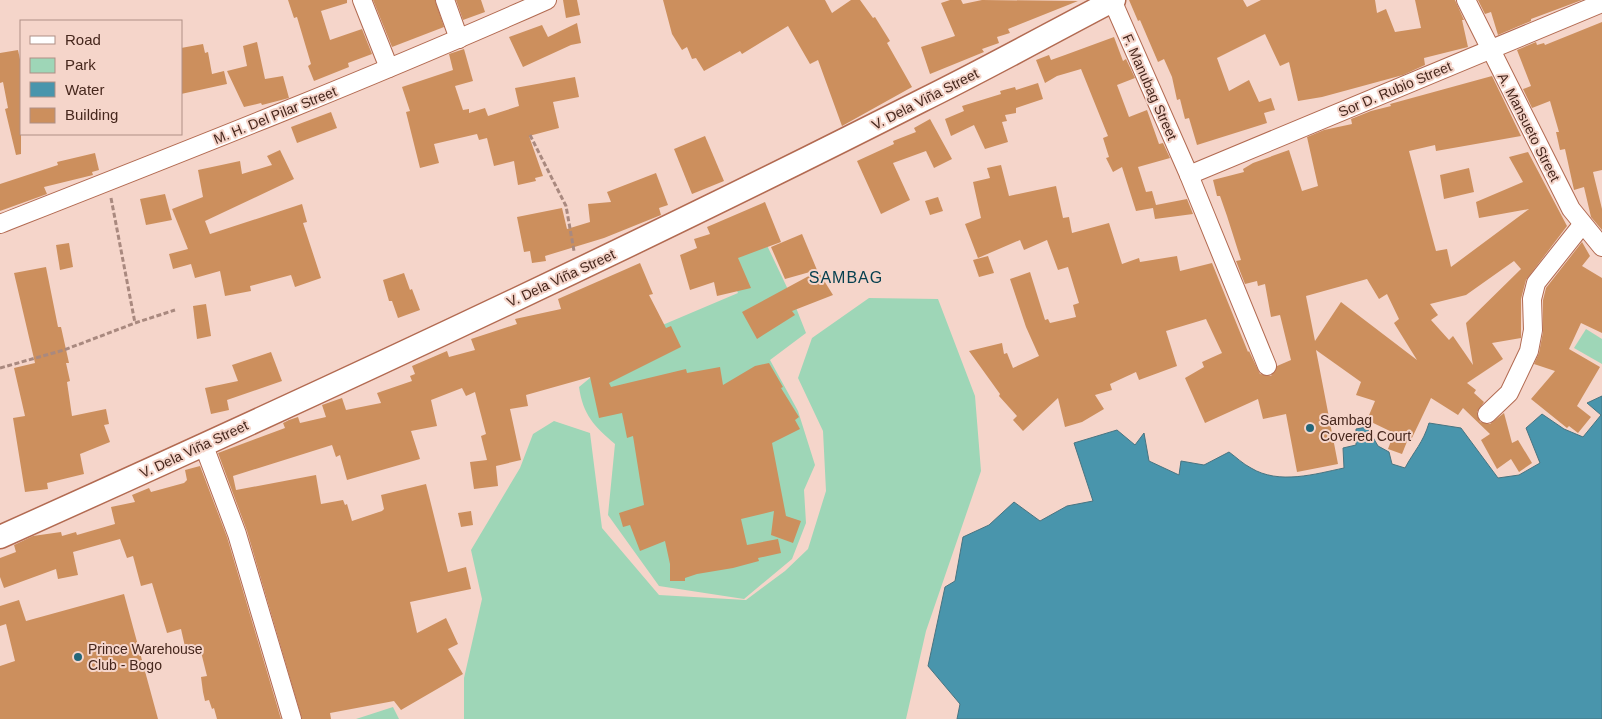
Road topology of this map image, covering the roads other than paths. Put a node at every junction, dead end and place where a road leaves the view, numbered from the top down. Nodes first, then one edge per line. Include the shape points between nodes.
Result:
1 (362, 0) edge
2 (445, 0) edge
3 (547, 0) edge
4 (1113, 0) edge
5 (1466, 0) edge
6 (1602, 3) edge
7 (459, 39) junction
8 (1491, 49) junction
9 (389, 68) junction
10 (1189, 175) junction
11 (0, 224) edge
12 (1582, 225) junction
13 (1602, 247) edge
14 (1268, 366) dead end
15 (1487, 414) dead end
16 (204, 446) junction
17 (0, 533) edge
18 (292, 719) edge

1 - 9 street
2 - 7 street
3 - 7 street, M. H. Del Pilar Street
4 - 10 street, F. Manubag Street
4 - 16 main road, V. Dela Viña Street via 922,101 576,271
5 - 8 street, A. Mansueto Street
6 - 8 street, Sor D. Rubio Street
7 - 9 street, M. H. Del Pilar Street
8 - 10 street, Sor D. Rubio Street
8 - 12 street, A. Mansueto Street
9 - 11 street, M. H. Del Pilar Street
10 - 14 street, F. Manubag Street
12 - 13 street, A. Mansueto Street
12 - 15 street via 1536,283 1529,351 1509,393
16 - 17 main road, V. Dela Viña Street
16 - 18 street via 237,534

